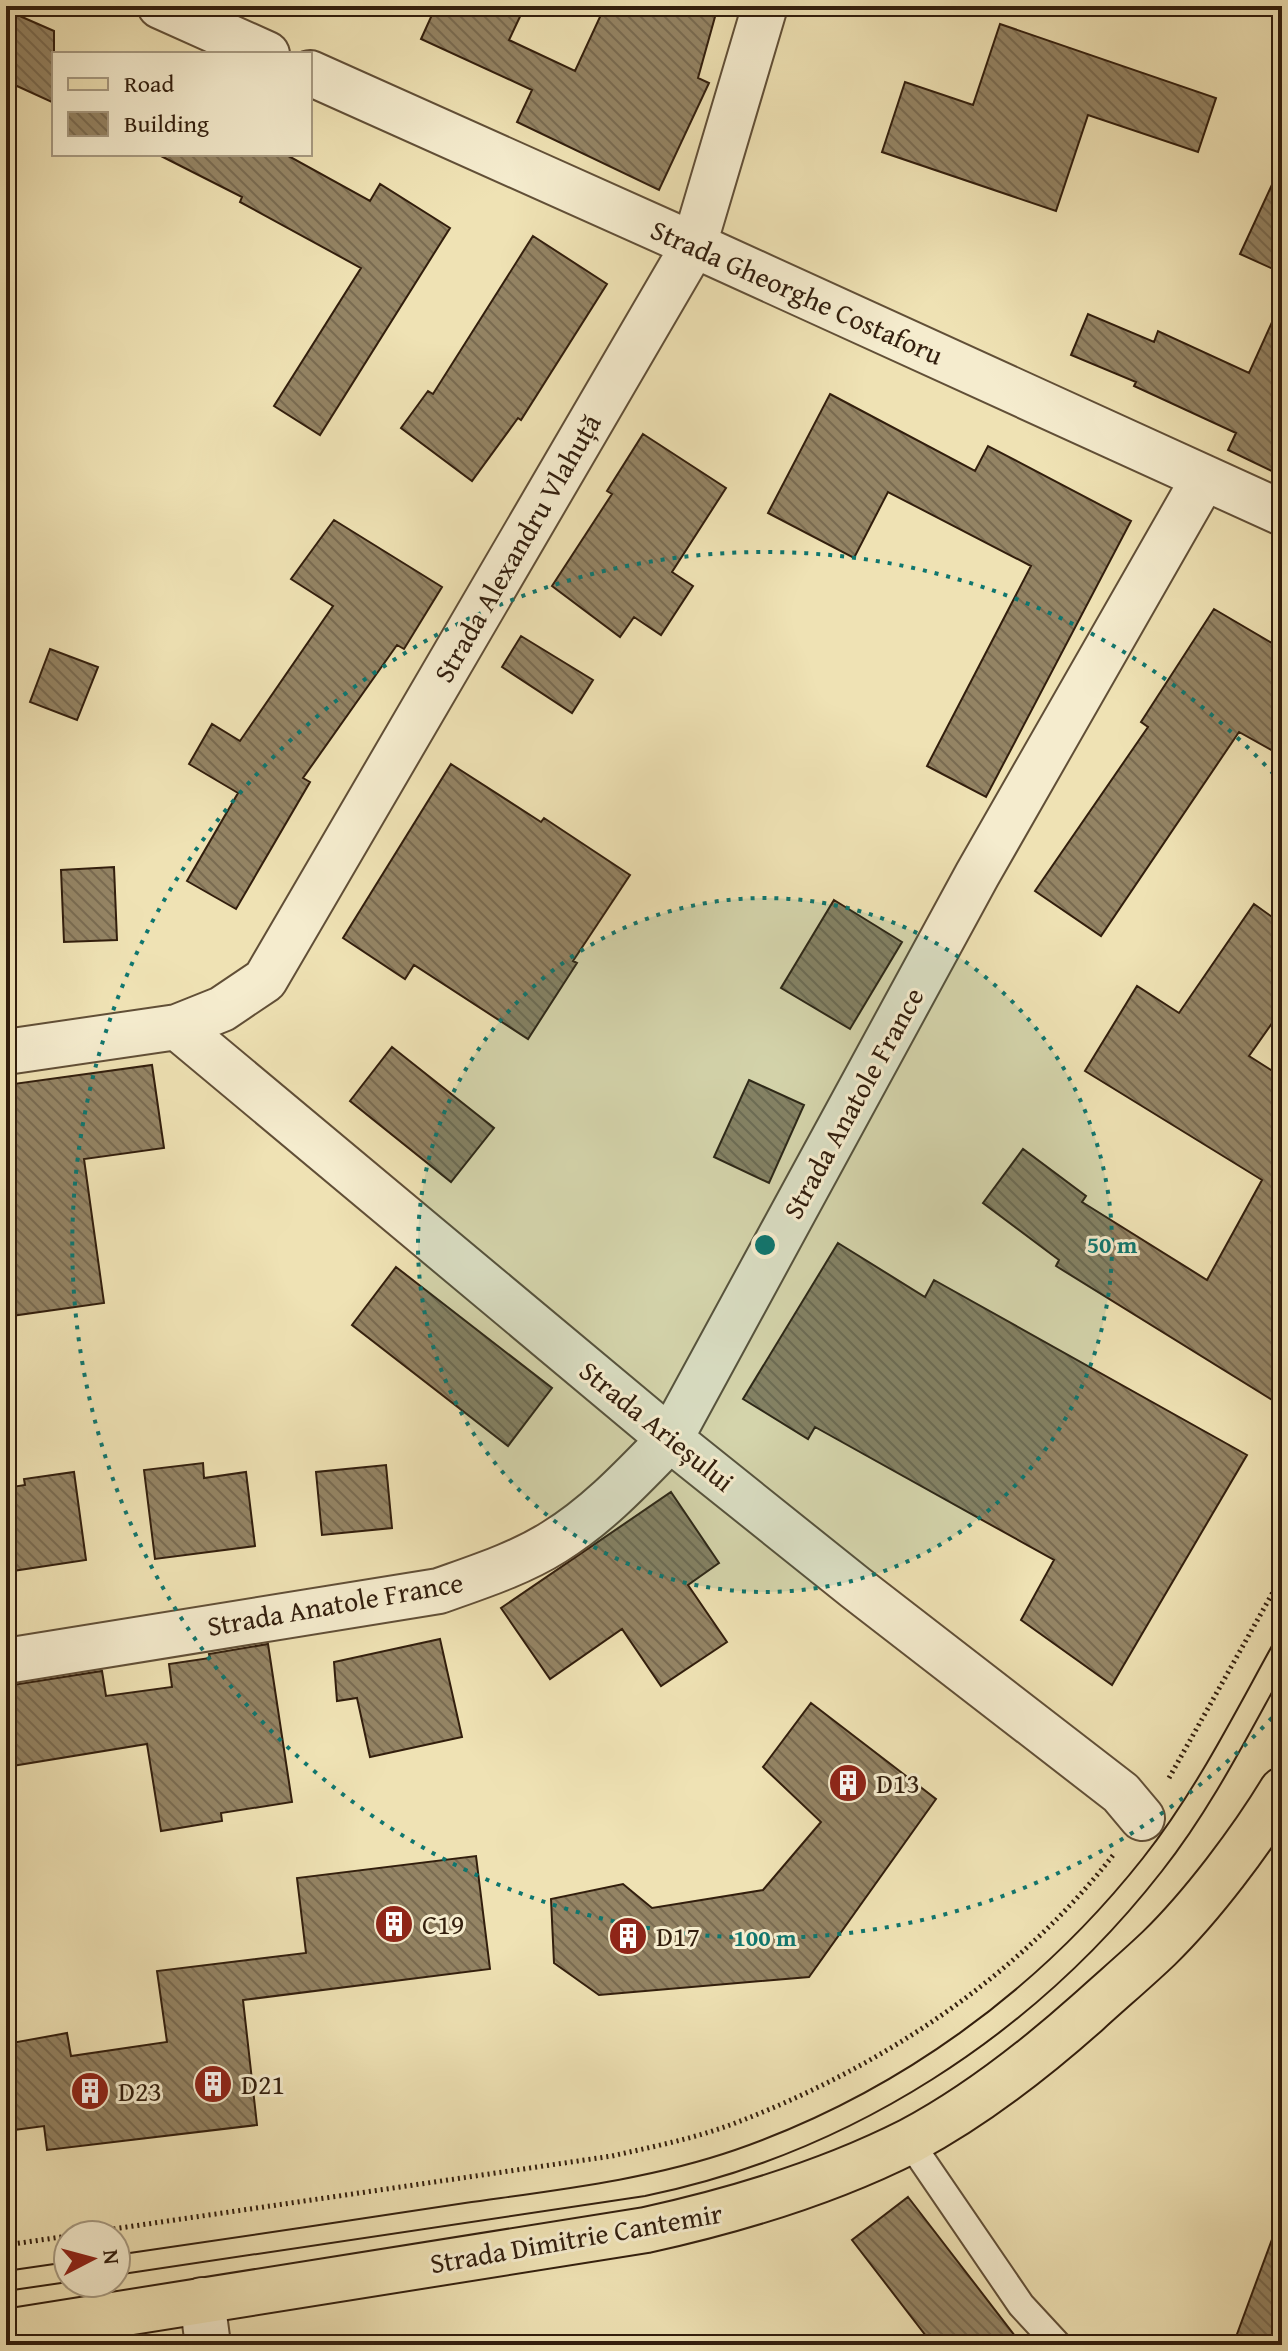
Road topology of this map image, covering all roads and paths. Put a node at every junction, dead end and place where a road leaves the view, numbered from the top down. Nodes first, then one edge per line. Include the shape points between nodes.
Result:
1 (160, 6) edge
2 (765, 6) edge
3 (263, 52) edge
4 (312, 74) edge
5 (694, 245) junction
6 (1204, 478) junction
7 (1282, 513) edge
8 (177, 1027) junction
9 (6, 1052) edge
10 (670, 1439) junction
11 (1282, 1576) edge
12 (6, 1661) edge
13 (1276, 1812) edge
14 (1142, 1818) junction
15 (909, 2141) junction
16 (132, 2226) edge
17 (52, 2238) edge
18 (6, 2245) edge
19 (202, 2300) junction
20 (6, 2332) edge
21 (208, 2345) edge
22 (1058, 2345) edge

1 - 3 street
2 - 5 street, Strada Alexandru Vlahuță
4 - 5 street, Strada Gheorghe Costaforu
5 - 6 street, Strada Gheorghe Costaforu
5 - 8 street, Strada Alexandru Vlahuță via 265,980 222,1009
6 - 7 street, Strada Gheorghe Costaforu
6 - 10 street, Strada Anatole France via 977,875
8 - 9 street, Strada Alexandru Vlahuță
8 - 10 street, Strada Arieșului
10 - 12 street, Strada Anatole France via 613,1497 554,1542 439,1591
10 - 14 street, Strada Arieșului via 1121,1793
11 - 14 path
13 - 15 main road, Strada Dimitrie Cantemir via 1161,1947 1019,2069
14 - 16 path via 1091,1884 973,1992 855,2068 727,2126 612,2156
15 - 19 main road, Strada Dimitrie Cantemir via 782,2194 714,2215
15 - 22 lane via 1021,2305
17 - 18 path
19 - 20 main road, Strada Dimitrie Cantemir
19 - 21 street

